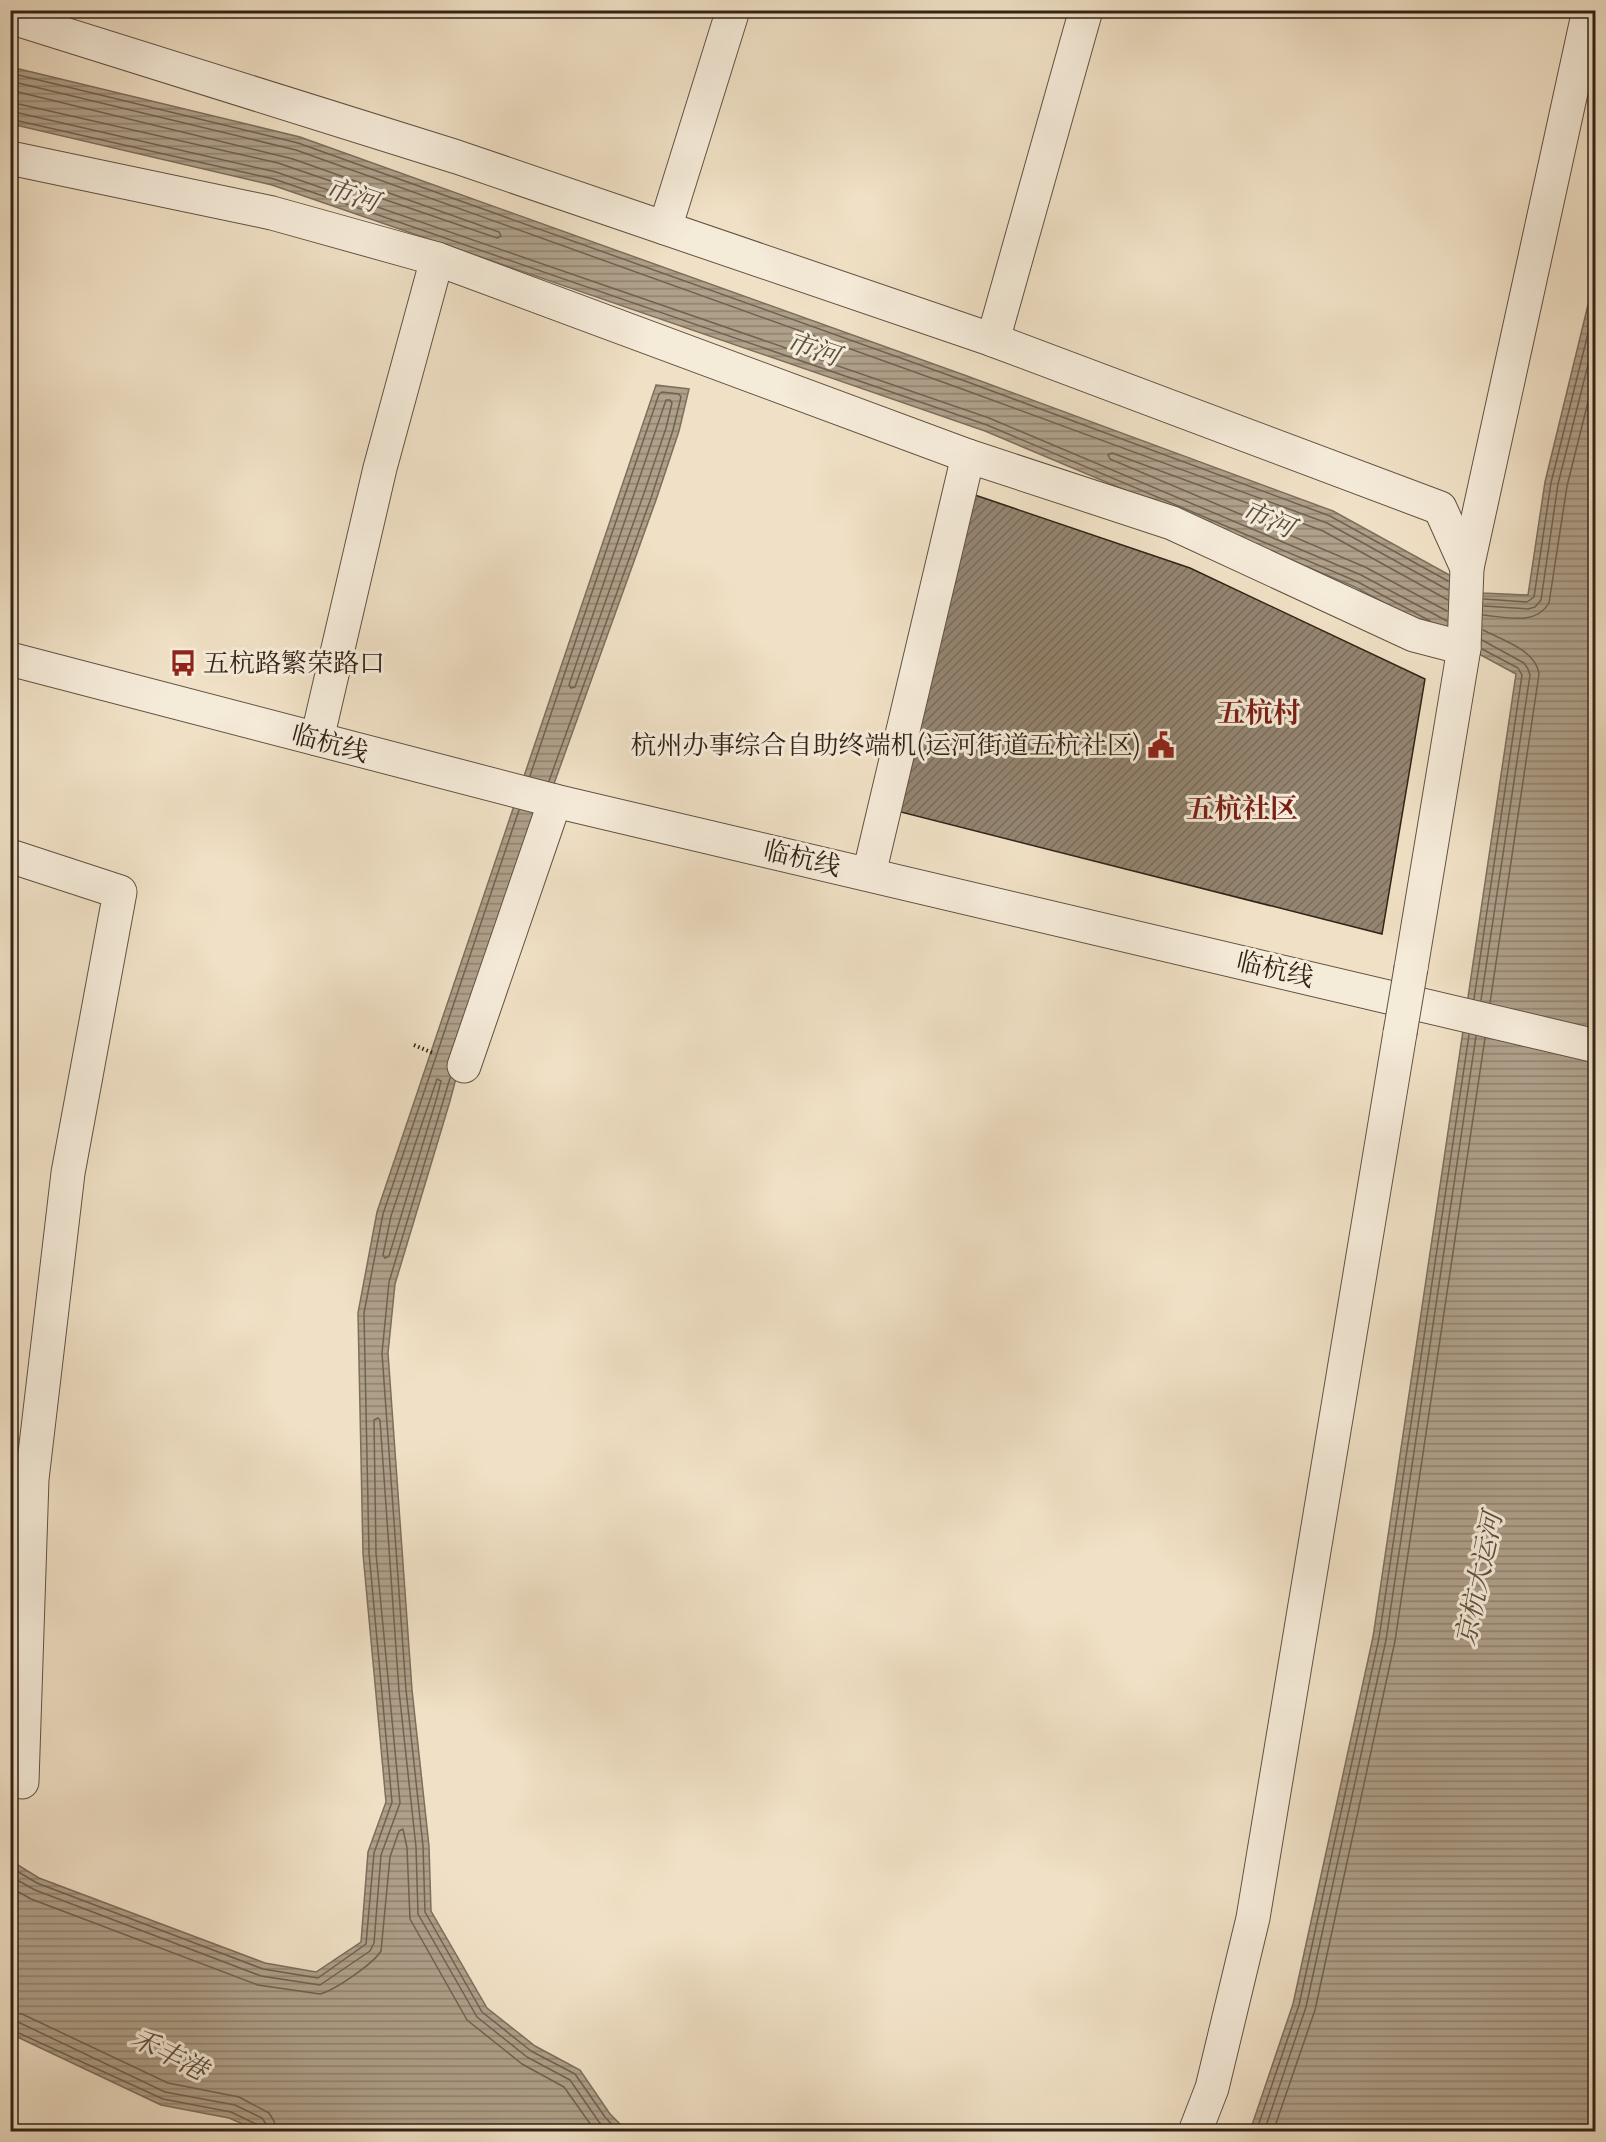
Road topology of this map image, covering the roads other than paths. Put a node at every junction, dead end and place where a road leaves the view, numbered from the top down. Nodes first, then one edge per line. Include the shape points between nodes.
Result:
1 (733, 10) edge
2 (1086, 10) edge
3 (1589, 10) edge
4 (10, 17) edge
5 (10, 158) edge
6 (665, 228) junction
7 (437, 259) junction
8 (993, 340) junction
9 (968, 456) junction
10 (1467, 568) junction
11 (1464, 646) junction
12 (10, 659) edge
13 (317, 739) junction
14 (555, 801) junction
15 (10, 856) edge
16 (869, 874) junction
17 (1596, 1046) edge
18 (464, 1066) dead end
19 (22, 1782) dead end
20 (1195, 2132) edge

1 - 6 street
2 - 8 street
3 - 10 street
4 - 6 street via 457,157
5 - 7 street via 272,213
6 - 8 street
7 - 9 street
7 - 13 street via 380,468
8 - 10 street via 1440,508
9 - 11 street via 1172,523 1414,635
9 - 16 street
10 - 11 street
11 - 20 street, bridge via 1253,1918 1212,2088
12 - 13 street, 临杭线
13 - 14 street, 临杭线
14 - 16 street, 临杭线
14 - 18 street
15 - 19 street via 120,892 68,1173 32,1479
16 - 17 street, 临杭线

